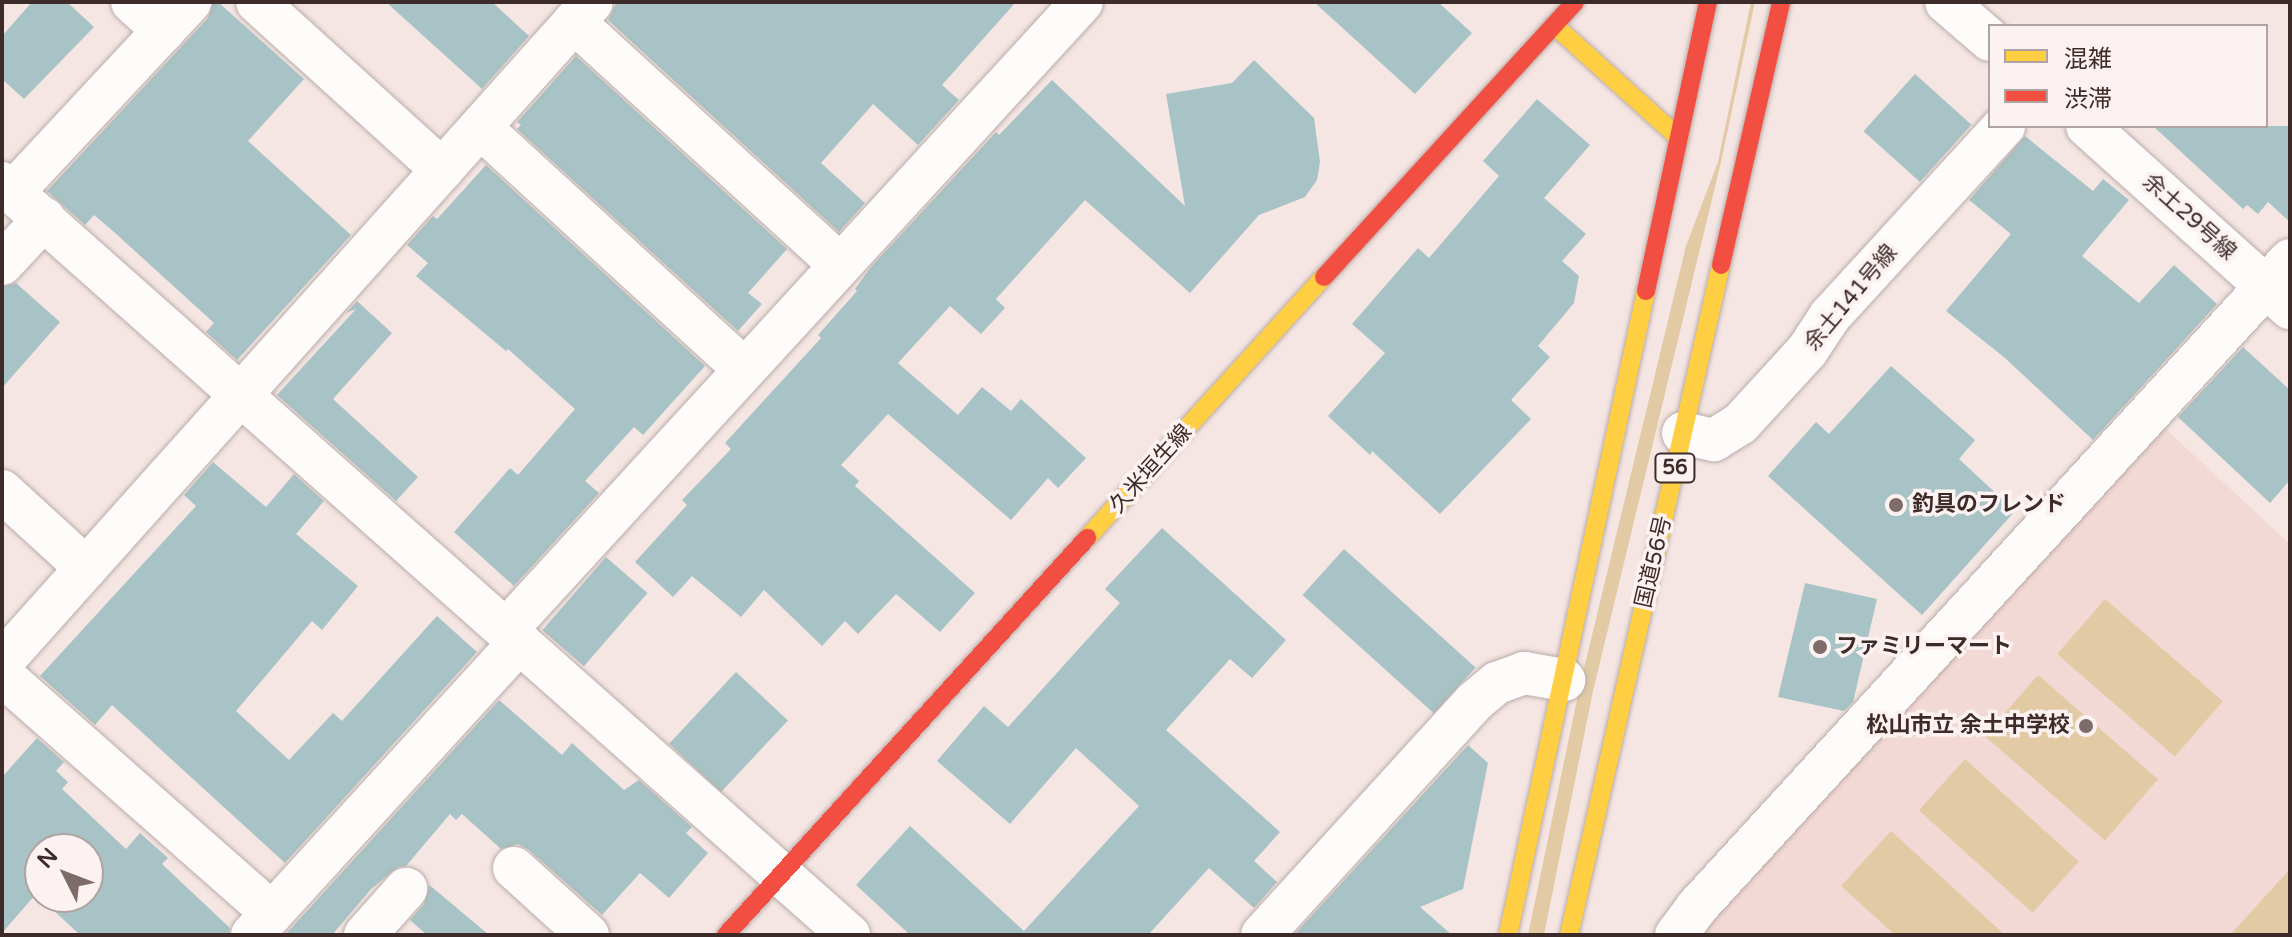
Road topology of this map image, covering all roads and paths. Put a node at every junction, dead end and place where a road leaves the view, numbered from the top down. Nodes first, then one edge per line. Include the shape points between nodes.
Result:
1 (132, 2) edge
2 (257, 2) edge
3 (1082, 2) edge
4 (1575, 2) edge
5 (1708, 2) edge
6 (1781, 2) edge
7 (1946, 2) edge
8 (583, 12) edge
9 (177, 16) edge
10 (1554, 25) junction
11 (1988, 38) edge
12 (481, 128) junction
13 (2002, 128) edge
14 (2089, 128) edge
15 (1679, 138) junction
16 (442, 170) junction
17 (7, 188) edge
18 (44, 219) junction
19 (2, 264) edge
20 (840, 265) junction
21 (2282, 285) edge
22 (744, 369) junction
23 (241, 396) junction
24 (1683, 433) junction
25 (2, 491) edge
26 (86, 568) junction
27 (513, 636) junction
28 (2, 662) edge
29 (2, 675) edge
30 (1564, 680) junction
31 (514, 868) dead end
32 (782, 874) junction
33 (262, 924) edge
34 (588, 935) edge
35 (726, 935) edge
36 (849, 935) edge
37 (1262, 935) edge
38 (1508, 935) edge
39 (1569, 935) edge
40 (1676, 935) edge

1 - 9 street
2 - 16 street
3 - 20 street
4 - 10 main road, 久米垣生線
5 - 15 main road
6 - 24 main road, 国道56号 / 56
7 - 11 street
8 - 12 street
8 - 20 street
9 - 17 street
10 - 15 main road
10 - 32 main road, 久米垣生線
12 - 16 street
12 - 22 street
13 - 24 street, 余土141号線 via 1830,316 1807,351 1740,424 1714,440
14 - 21 street, 余土29号線
15 - 30 main road
16 - 23 street
17 - 18 street
18 - 19 street
18 - 23 street
20 - 22 street
21 - 40 street
22 - 27 street
23 - 26 street
23 - 27 street
24 - 39 main road, 国道56号 / 56
25 - 26 street
26 - 28 street
27 - 32 street
27 - 33 street
29 - 33 street
30 - 37 street via 1524,673 1497,683 1474,702
30 - 38 main road
31 - 34 street
32 - 35 main road, 久米垣生線
32 - 36 street

